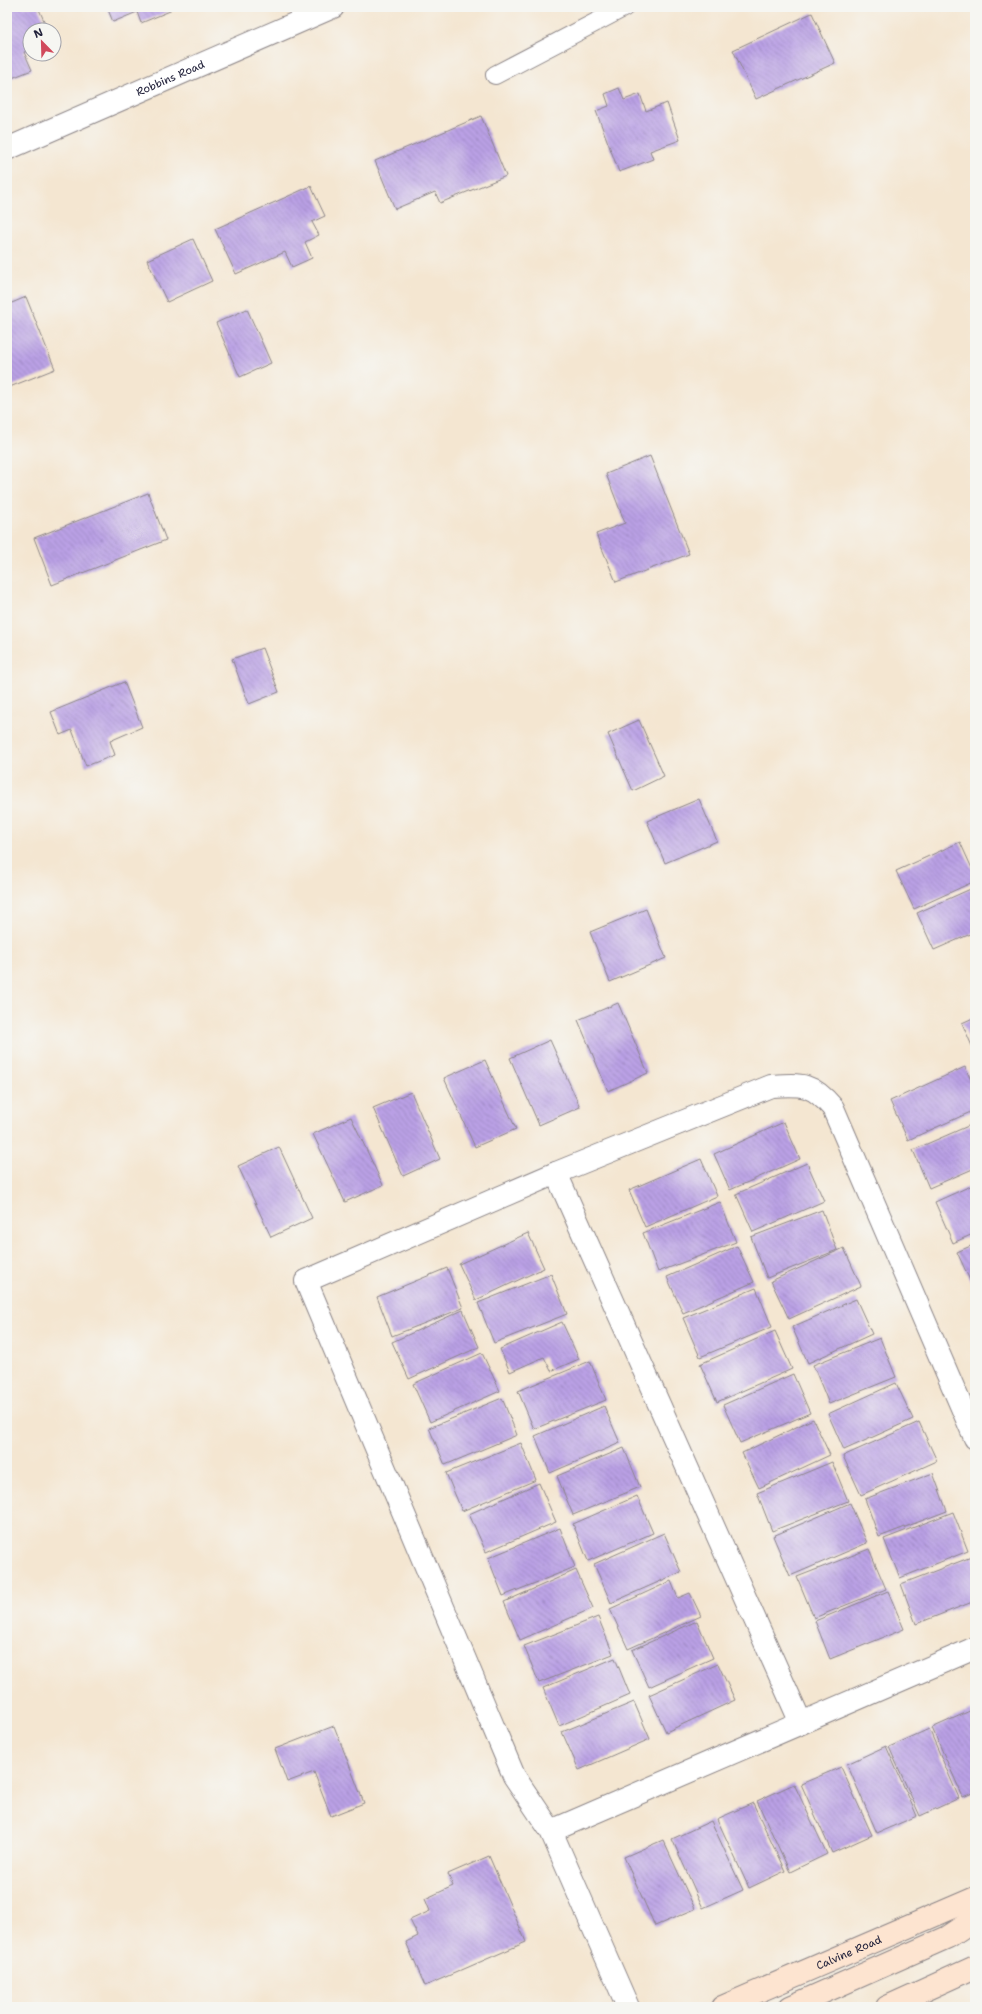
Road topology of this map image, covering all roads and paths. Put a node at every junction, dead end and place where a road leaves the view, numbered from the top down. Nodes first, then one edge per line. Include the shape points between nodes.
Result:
1 (333, 7) edge
2 (625, 7) edge
3 (495, 75) dead end
4 (7, 149) edge
5 (556, 1173) junction
6 (975, 1438) edge
7 (975, 1648) edge
8 (801, 1723) junction
9 (551, 1831) junction
10 (975, 1898) edge
11 (975, 1919) edge
12 (975, 1966) edge
13 (628, 2007) edge
14 (722, 2007) edge
15 (790, 2007) edge
16 (887, 2007) edge

1 - 4 street, Robbins Road
2 - 3 lane
5 - 6 street via 771,1086 808,1086 821,1094 833,1108
5 - 8 street
5 - 9 street via 306,1280 514,1776
7 - 8 street
8 - 9 street
9 - 13 street
10 - 14 main road, Calvine Road
11 - 15 main road via 948,1936
12 - 16 main road

